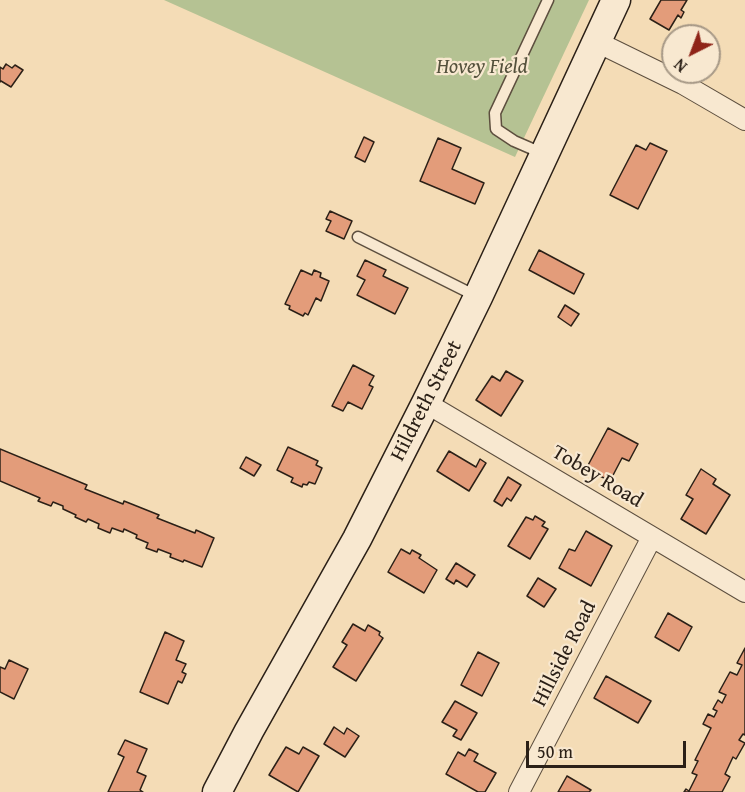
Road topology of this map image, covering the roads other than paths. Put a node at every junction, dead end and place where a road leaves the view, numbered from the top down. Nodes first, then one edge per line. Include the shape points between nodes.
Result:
1 (548, 0) edge
2 (616, 0) edge
3 (597, 42) junction
4 (745, 120) edge
5 (545, 154) junction
6 (358, 237) dead end
7 (478, 297) junction
8 (426, 404) junction
9 (652, 537) junction
10 (745, 592) edge
11 (217, 792) edge
12 (519, 792) edge

1 - 5 lane via 495,113 496,129
2 - 3 street, Hildreth Street
3 - 4 street
3 - 5 street, Hildreth Street
5 - 7 street, Hildreth Street
6 - 7 lane
7 - 8 street, Hildreth Street
8 - 9 street, Tobey Road
8 - 11 street, Hildreth Street via 357,539
9 - 10 street, Tobey Road
9 - 12 street, Hillside Road

